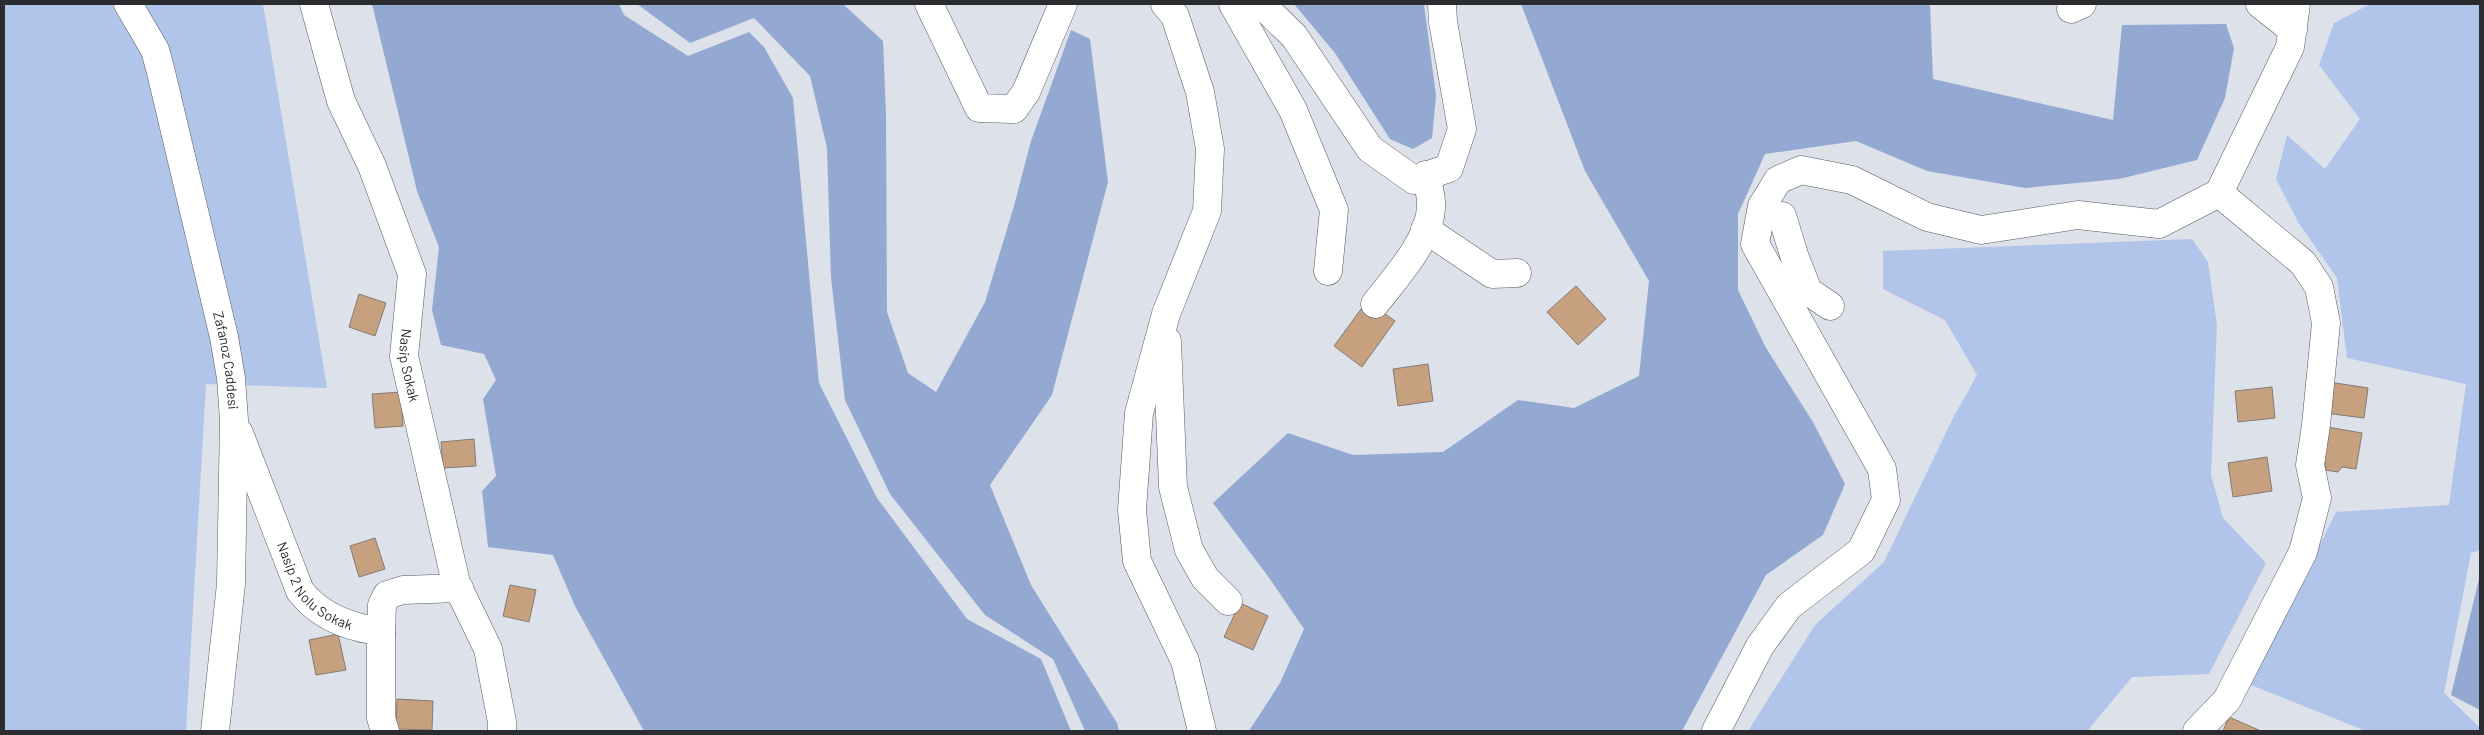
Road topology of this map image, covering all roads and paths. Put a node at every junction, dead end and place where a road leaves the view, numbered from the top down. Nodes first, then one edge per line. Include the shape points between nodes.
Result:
1 (128, 4) edge
2 (314, 4) edge
3 (929, 4) edge
4 (1063, 4) edge
5 (1165, 4) edge
6 (1233, 4) edge
7 (1261, 4) edge
8 (1442, 4) edge
9 (2260, 4) edge
10 (2296, 4) edge
11 (2293, 30) junction
12 (1426, 175) junction
13 (2219, 193) junction
14 (1782, 216) dead end
15 (1425, 229) junction
16 (1328, 271) dead end
17 (1517, 273) dead end
18 (1809, 302) junction
19 (1375, 304) dead end
20 (1166, 314) junction
21 (234, 420) junction
22 (459, 588) junction
23 (1228, 601) dead end
24 (381, 633) junction
25 (215, 731) edge
26 (385, 731) edge
27 (502, 731) edge
28 (1202, 731) edge
29 (1716, 731) edge
30 (2197, 731) edge

1 - 21 street, Zafanoz Caddesi via 155,50 160,68 224,337
2 - 22 street, Nasip Sokak via 341,101 372,166 412,274 404,356
3 - 4 street via 979,108 1014,109 1026,92
5 - 20 street via 1175,16 1200,92 1210,148 1207,211
6 - 16 street via 1293,110 1334,210
7 - 12 street via 1294,36 1370,149 1414,180
8 - 12 street via 1462,129 1449,168
9 - 11 street
10 - 11 street
11 - 13 street via 2290,47
12 - 15 street via 1431,207
13 - 18 street via 2160,224 2078,215 1981,230 1927,217 1852,180 1801,170 1778,180 1774,186 1762,206 1755,244
13 - 30 street via 2303,263 2319,287 2326,323 2310,465 2316,498 2303,552 2227,700
14 - 18 street
15 - 17 street via 1492,274
15 - 19 street via 1408,260
18 - 29 street via 1882,469 1886,500 1861,551 1789,606 1760,646
20 - 23 street via 1173,487 1189,550 1205,578
20 - 28 street via 1139,413 1132,510 1137,561 1185,660
21 - 24 street, Nasip 2 Nolu Sokak via 300,591 330,617
21 - 25 street, Zafanoz Caddesi via 231,584
22 - 24 street via 403,590 387,595 382,605
22 - 27 street, Nasip Sokak via 488,650
24 - 26 street via 381,718

